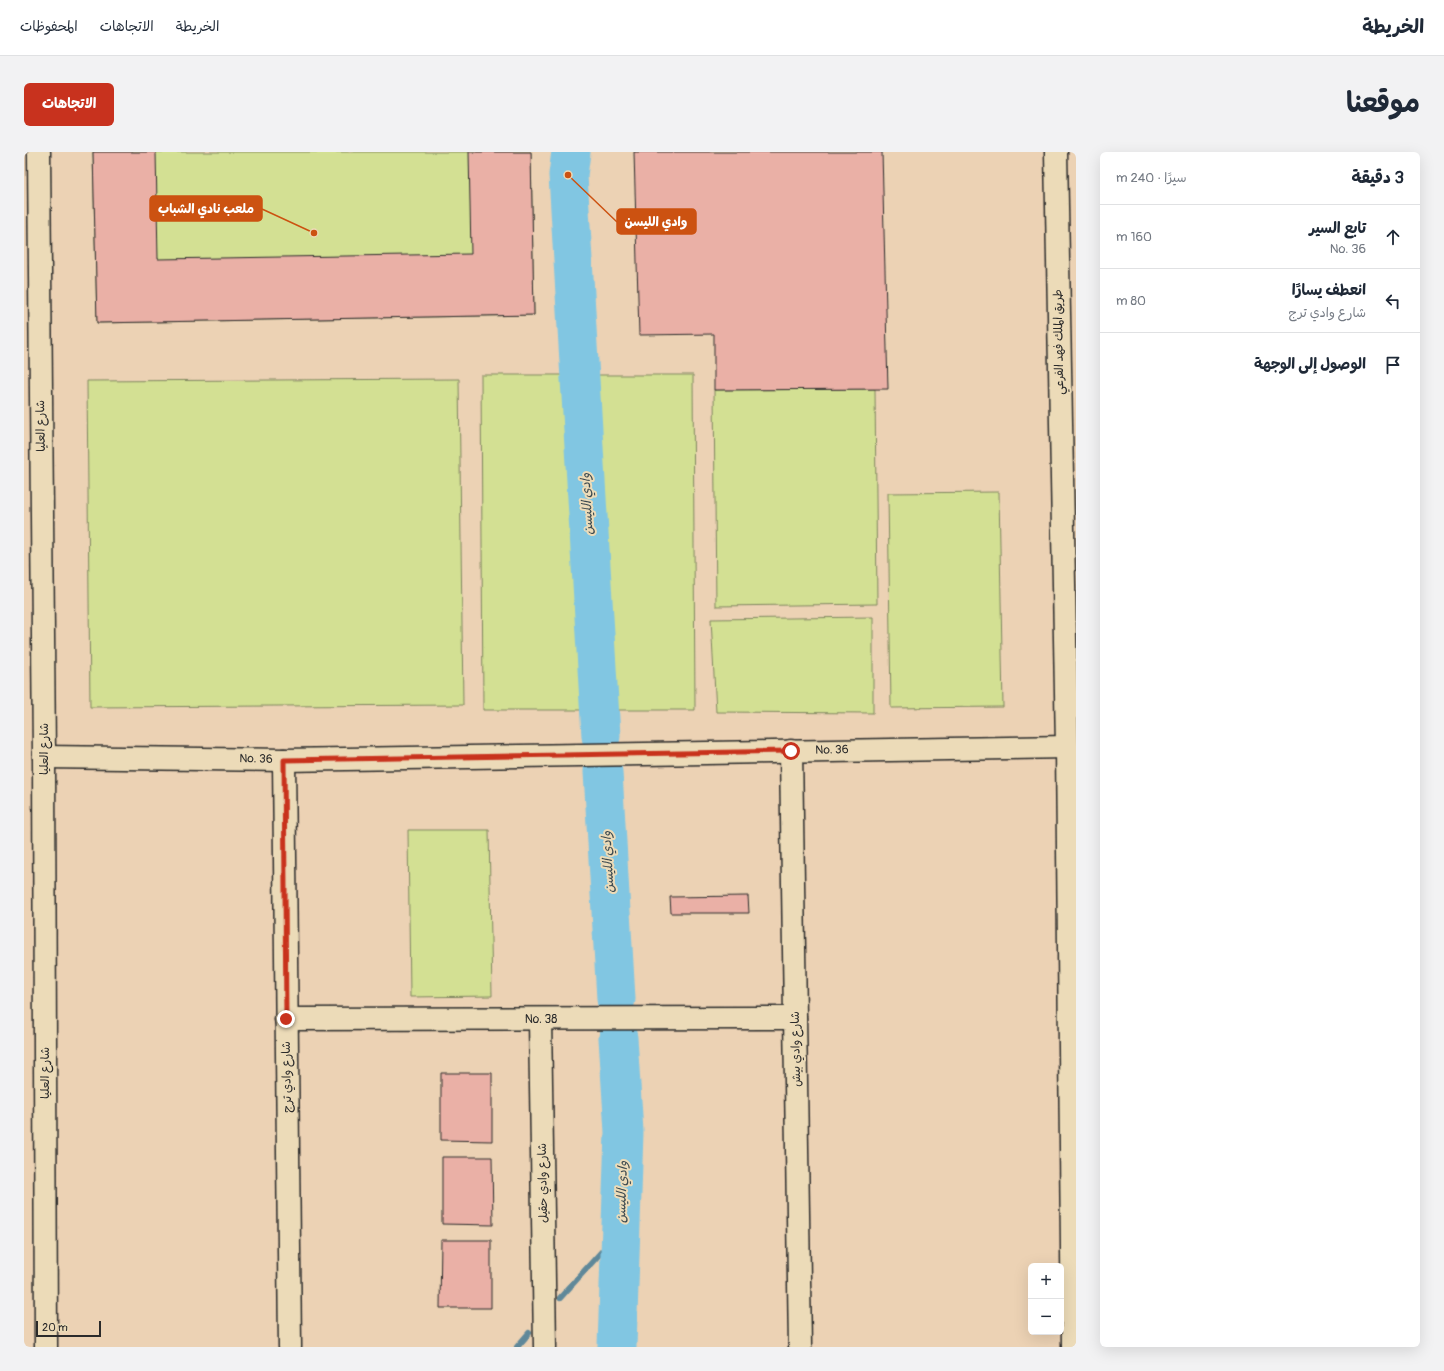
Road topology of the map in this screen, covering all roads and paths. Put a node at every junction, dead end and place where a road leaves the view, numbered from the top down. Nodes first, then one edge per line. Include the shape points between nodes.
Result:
1 (39, 152) edge
2 (1056, 152) edge
3 (1067, 747) junction
4 (791, 751) junction
5 (44, 757) junction
6 (284, 760) junction
7 (795, 1018) junction
8 (286, 1019) junction
9 (540, 1019) junction
10 (46, 1347) edge
11 (290, 1347) edge
12 (545, 1347) edge
13 (800, 1347) edge
14 (1073, 1347) edge

1 - 5 street, شارع العليا
2 - 3 street, طريق الملك فهد الفرعي
3 - 4 street, No. 36
3 - 14 street, طريق الملك فهد الفرعي
4 - 6 street, No. 36
4 - 7 street, شارع وادي بيش
5 - 6 street, No. 36
5 - 10 street, شارع العليا
6 - 8 street, شارع وادي ترج
7 - 9 street, No. 38
7 - 13 street, شارع وادي بيش
8 - 9 street, No. 38
8 - 11 street, شارع وادي ترج
9 - 12 street, شارع وادي حقيل

